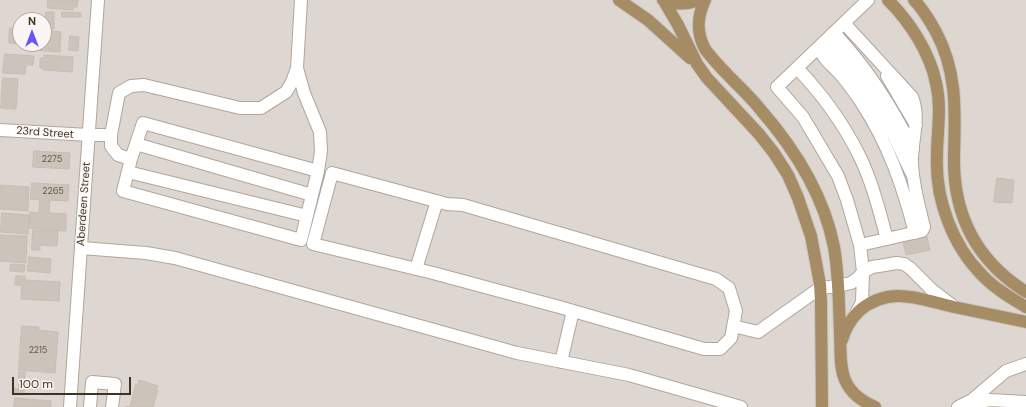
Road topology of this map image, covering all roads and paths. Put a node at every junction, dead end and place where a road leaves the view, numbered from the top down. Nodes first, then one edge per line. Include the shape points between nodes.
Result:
1 (98, 0) edge
2 (301, 0) edge
3 (619, 0) edge
4 (663, 0) edge
5 (698, 0) edge
6 (705, 0) edge
7 (868, 0) edge
8 (888, 0) edge
9 (914, 0) edge
10 (845, 25) junction
11 (833, 40) junction
12 (697, 64) junction
13 (297, 68) junction
14 (797, 68) junction
15 (0, 130) edge
16 (89, 135) junction
17 (111, 135) junction
18 (136, 144) junction
19 (913, 149) junction
20 (131, 159) junction
21 (128, 172) junction
22 (318, 172) junction
23 (913, 177) junction
24 (312, 195) junction
25 (437, 201) junction
26 (307, 216) junction
27 (915, 233) junction
28 (887, 239) junction
29 (860, 245) junction
30 (81, 248) junction
31 (416, 269) junction
32 (863, 272) junction
33 (838, 286) junction
34 (820, 288) junction
35 (1026, 292) edge
36 (954, 307) junction
37 (1026, 307) edge
38 (573, 311) junction
39 (856, 314) junction
40 (1026, 322) edge
41 (733, 326) junction
42 (841, 346) junction
43 (561, 362) junction
44 (1026, 364) edge
45 (1026, 373) edge
46 (997, 378) junction
47 (1026, 394) edge
48 (975, 397) junction
49 (1026, 402) edge
50 (858, 403) edge
51 (70, 407) edge
52 (90, 407) edge
53 (112, 407) edge
54 (741, 407) edge
55 (822, 407) edge
56 (875, 407) edge
57 (959, 407) edge

1 - 16 street, Aberdeen Street
2 - 13 street
3 - 12 main road via 648,20
4 - 5 main road via 678,4
4 - 12 main road
6 - 33 main road via 698,25 702,45 761,109 809,177 834,247
7 - 10 street
8 - 37 main road via 922,45 932,67 939,104 936,157 941,199 956,240 982,275
9 - 35 main road via 932,24 949,65 956,109 954,158 958,199 964,219 980,250 1008,280
10 - 11 street
10 - 14 street
10 - 19 street via 912,97 916,106
11 - 19 street via 855,55 874,80 899,120
11 - 23 street via 894,136
11 - 27 street via 821,52 842,76 873,122 894,163
12 - 34 main road via 759,134 788,175 810,236
13 - 17 street via 286,92 261,108 240,108 144,85 131,86 119,93
13 - 22 street via 320,132 322,151
14 - 28 street via 843,126 859,155
14 - 29 street via 777,87 803,117 838,176
15 - 16 street, 23rd Street
16 - 17 street, 23rd Street
16 - 30 street, Aberdeen Street
17 - 20 street via 111,146 118,155
18 - 20 street
18 - 22 street via 143,123
18 - 24 street
19 - 23 street
20 - 21 street
21 - 26 street
21 - 26 street via 123,191 301,240
22 - 24 street
23 - 27 street via 924,227 922,231
24 - 26 street
25 - 31 street
25 - 31 street via 332,173 313,244
25 - 41 street via 463,205 716,279 729,288 736,311
27 - 28 street
28 - 29 street
29 - 32 street
30 - 43 street via 175,258 511,352
30 - 51 street, Aberdeen Street
31 - 38 street
32 - 33 street via 855,281
32 - 36 street via 872,267 904,264
32 - 39 street via 862,302
33 - 34 street
33 - 42 main road
34 - 41 street via 758,332
34 - 55 main road
36 - 39 main road via 909,296 888,296 867,304
36 - 40 main road
38 - 41 street via 704,349 720,349 731,338
38 - 43 street
39 - 42 main road via 844,332
42 - 50 main road via 844,379
43 - 54 street via 629,375
44 - 46 street via 1012,368
45 - 46 street
46 - 48 street
47 - 48 street via 997,393
48 - 57 street
49 - 57 street via 983,400
50 - 56 main road via 864,402
52 - 53 street via 92,382 115,384

